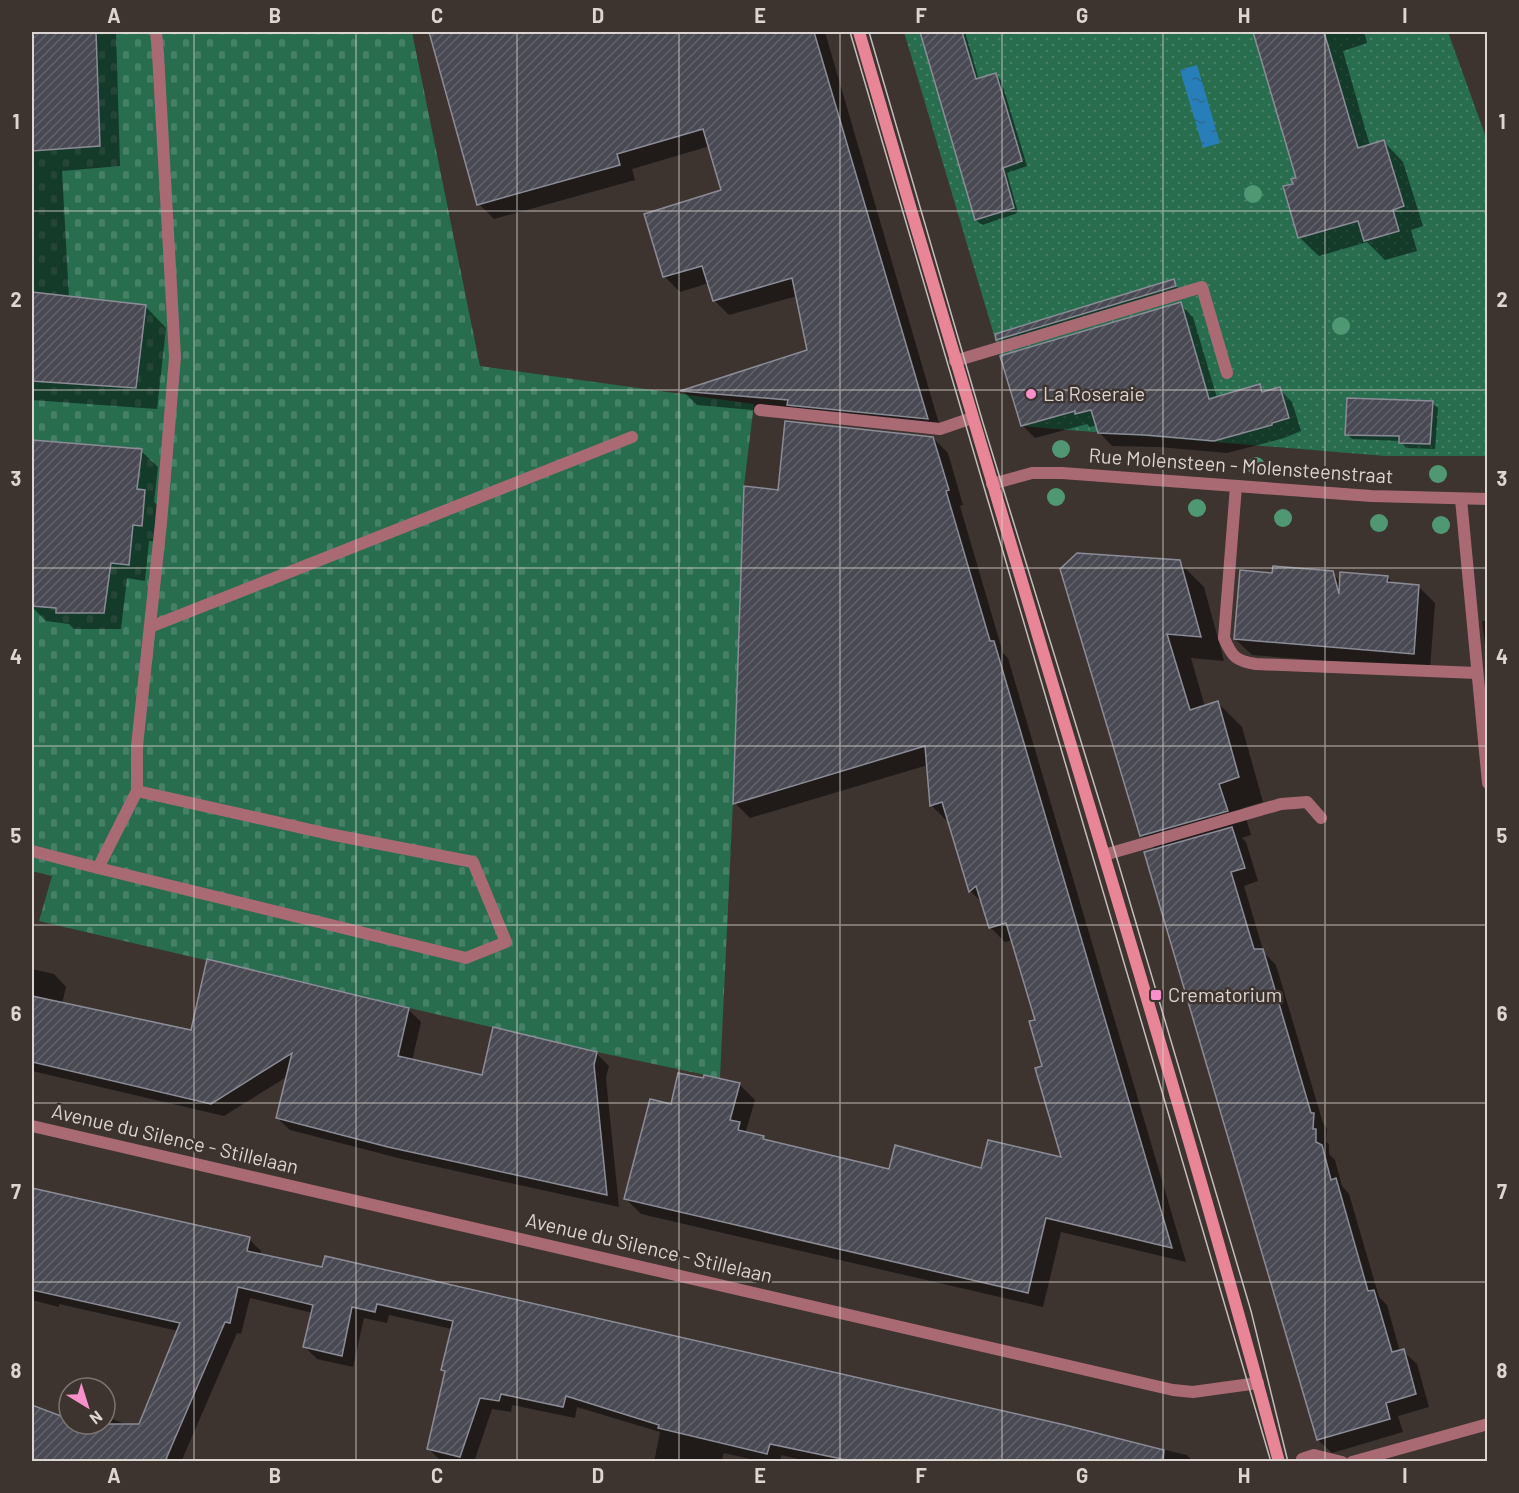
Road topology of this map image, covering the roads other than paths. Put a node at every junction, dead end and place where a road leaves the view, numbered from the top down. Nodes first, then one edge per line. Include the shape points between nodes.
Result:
1 (156, 32) edge
2 (859, 32) edge
3 (956, 361) junction
4 (1227, 373) dead end
5 (760, 410) dead end
6 (972, 418) junction
7 (632, 437) dead end
8 (992, 484) junction
9 (1236, 486) junction
10 (1461, 499) junction
11 (1488, 499) edge
12 (150, 627) junction
13 (1477, 673) junction
14 (1488, 783) edge
15 (137, 791) junction
16 (1321, 818) dead end
17 (32, 851) edge
18 (1104, 855) junction
19 (98, 868) junction
20 (32, 1126) edge
21 (1258, 1383) junction
22 (1488, 1424) edge
23 (1302, 1459) dead end
24 (1279, 1461) edge
25 (1342, 1461) edge
26 (1352, 1461) edge

1 - 12 street via 175,357
2 - 3 main road
3 - 4 street via 1202,286
3 - 6 main road
5 - 6 street via 940,429
6 - 8 main road
7 - 12 street
8 - 9 street, Rue Molensteen - Molensteenstraat via 1032,473
8 - 18 main road
9 - 10 street, Rue Molensteen - Molensteenstraat
9 - 13 street via 1224,638 1240,662
10 - 11 street, Rue Molensteen - Molensteenstraat
10 - 13 street
12 - 15 street via 137,746
13 - 14 street
15 - 19 street
15 - 19 street via 473,862 506,942 466,958
16 - 18 street via 1307,802 1281,804
17 - 19 street
18 - 21 main road
20 - 21 street, Avenue du Silence - Stillelaan via 1173,1390 1192,1392
21 - 24 main road
22 - 26 street
23 - 25 street via 1314,1455

